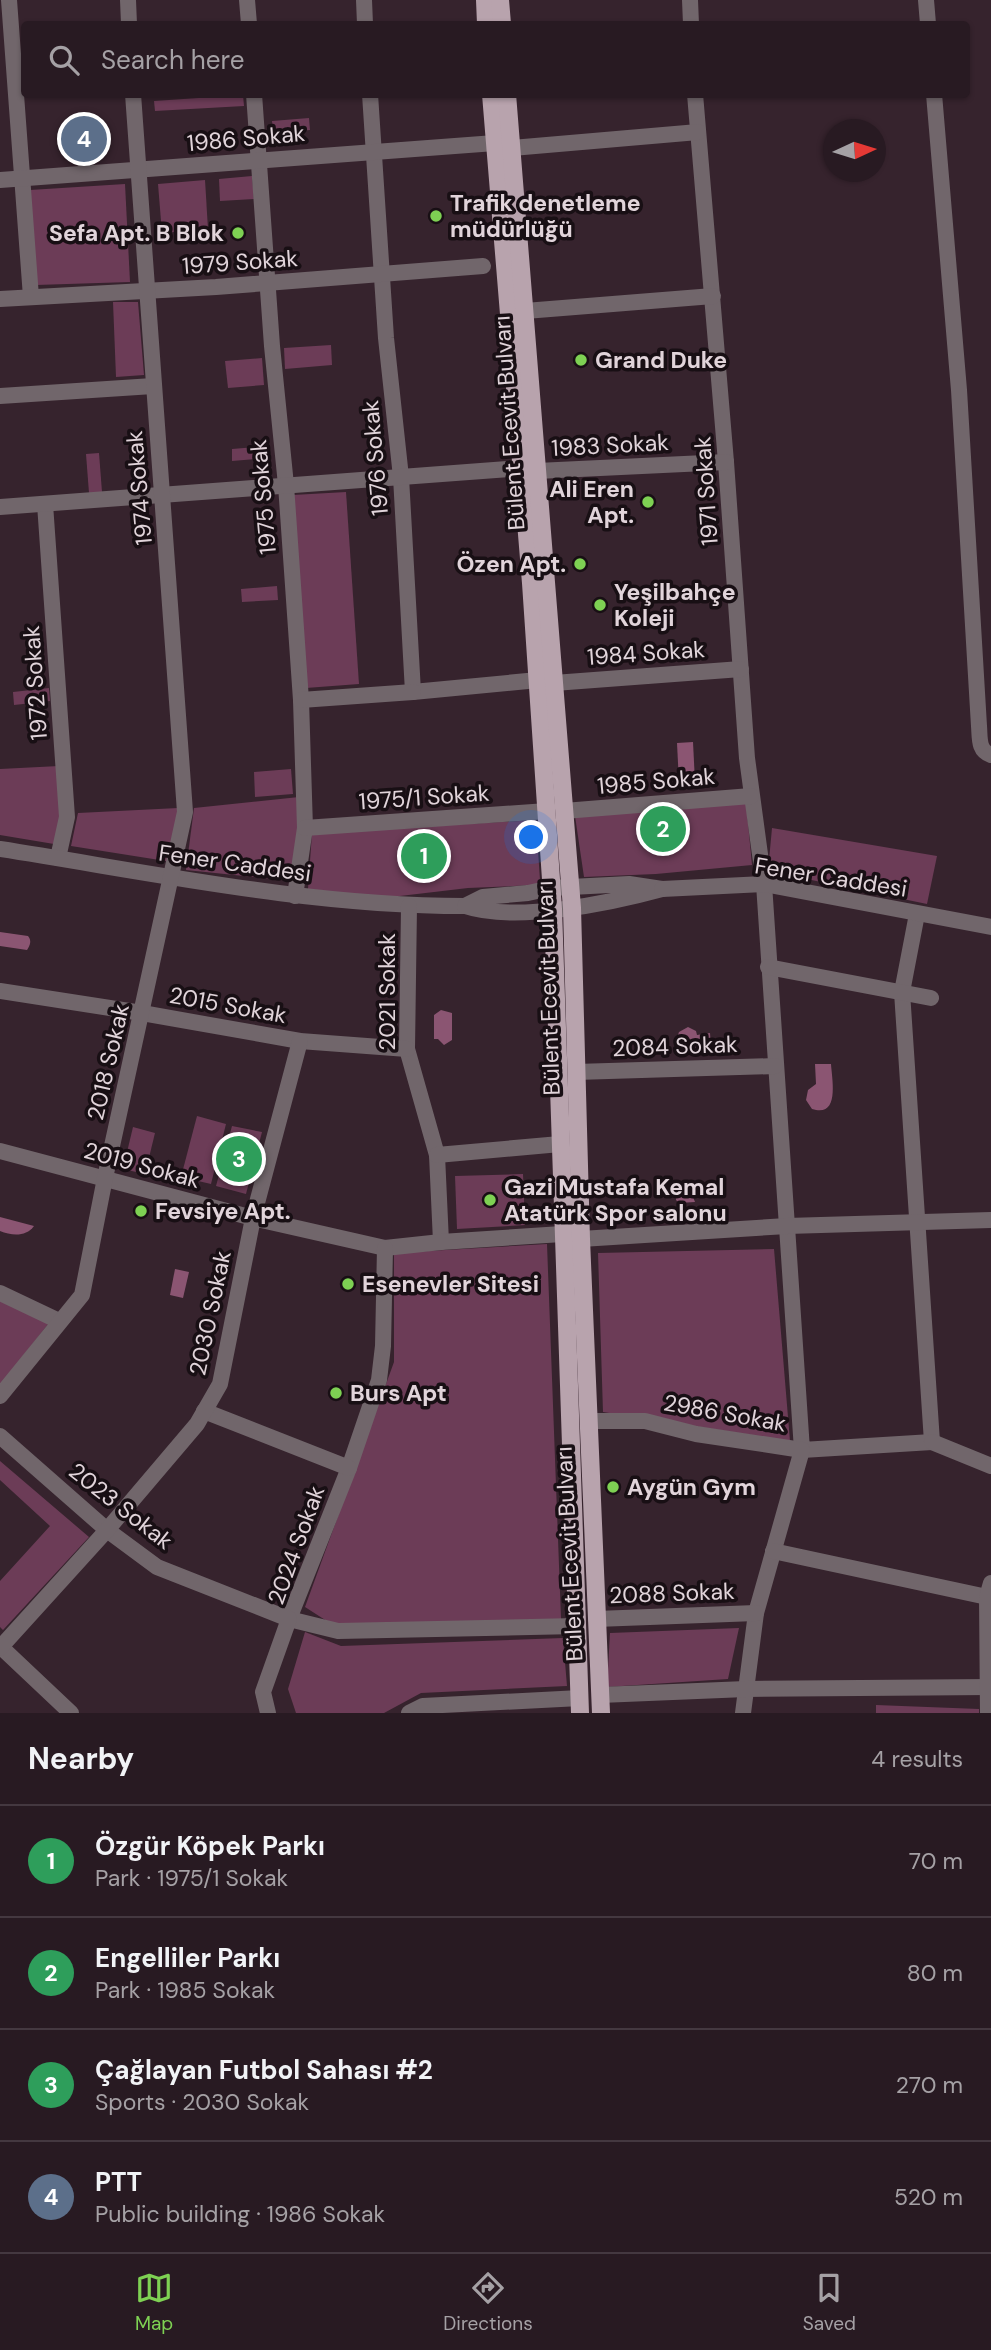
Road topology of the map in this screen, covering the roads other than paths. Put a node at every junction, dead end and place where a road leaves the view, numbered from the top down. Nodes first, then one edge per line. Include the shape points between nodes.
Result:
1 (9, 0) edge
2 (128, 0) edge
3 (247, 0) edge
4 (364, 0) edge
5 (485, 0) edge
6 (500, 0) edge
7 (690, 0) edge
8 (926, 0) edge
9 (129, 21) edge
10 (249, 21) edge
11 (365, 21) edge
12 (486, 21) edge
13 (502, 21) edge
14 (691, 21) edge
15 (928, 21) edge
16 (7, 62) edge
17 (133, 98) edge
18 (254, 98) edge
19 (370, 98) edge
20 (492, 98) edge
21 (507, 98) edge
22 (695, 98) edge
23 (934, 98) edge
24 (698, 132) junction
25 (503, 145) junction
26 (373, 151) junction
27 (259, 160) junction
28 (138, 170) junction
29 (22, 179) junction
30 (0, 180) edge
31 (483, 266) dead end
32 (382, 275) junction
33 (268, 283) junction
34 (146, 291) junction
35 (713, 296) junction
36 (31, 297) junction
37 (0, 299) edge
38 (525, 311) junction
39 (153, 386) junction
40 (0, 396) edge
41 (726, 462) junction
42 (529, 469) junction
43 (401, 477) junction
44 (286, 485) junction
45 (162, 495) junction
46 (45, 504) junction
47 (0, 507) edge
48 (741, 669) junction
49 (546, 681) junction
50 (413, 692) junction
51 (301, 700) junction
52 (991, 755) edge
53 (751, 796) junction
54 (555, 811) junction
55 (305, 828) junction
56 (0, 849) edge
57 (58, 858) junction
58 (170, 877) junction
59 (764, 884) junction
60 (570, 887) junction
61 (551, 888) junction
62 (662, 889) junction
63 (295, 896) junction
64 (410, 906) junction
65 (465, 906) junction
66 (572, 908) junction
67 (552, 909) junction
68 (917, 914) junction
69 (991, 927) edge
70 (768, 967) junction
71 (0, 991) edge
72 (902, 992) junction
73 (931, 998) dead end
74 (142, 1013) junction
75 (300, 1041) junction
76 (407, 1049) junction
77 (775, 1066) junction
78 (576, 1072) junction
79 (559, 1144) junction
80 (0, 1151) edge
81 (437, 1154) junction
82 (105, 1178) junction
83 (253, 1218) junction
84 (991, 1220) edge
85 (919, 1221) junction
86 (787, 1226) junction
87 (562, 1234) junction
88 (580, 1239) junction
89 (441, 1242) junction
90 (385, 1248) junction
91 (0, 1293) edge
92 (60, 1321) junction
93 (0, 1395) edge
94 (204, 1411) junction
95 (593, 1421) junction
96 (0, 1436) edge
97 (932, 1441) junction
98 (802, 1450) junction
99 (991, 1466) edge
100 (349, 1468) junction
101 (107, 1530) junction
102 (773, 1551) junction
103 (989, 1590) edge
104 (756, 1613) junction
105 (289, 1619) junction
106 (596, 1619) junction
107 (577, 1626) junction
108 (0, 1647) edge
109 (990, 1687) edge
110 (746, 1689) junction
111 (600, 1695) junction
112 (580, 1706) edge
113 (71, 1713) edge
114 (268, 1713) edge
115 (410, 1713) edge
116 (601, 1713) edge
117 (743, 1713) edge
118 (989, 1713) edge

1 - 16 street
2 - 9 street
3 - 10 street
4 - 11 street
5 - 12 main road
6 - 13 main road
7 - 14 street
8 - 15 street
16 - 29 street
17 - 28 street, 1974 Sokak
18 - 27 street, 1975 Sokak
19 - 26 street, 1976 Sokak
20 - 25 main road, Bülent Ecevit Bulvarı
21 - 25 main road, Bülent Ecevit Bulvarı
22 - 24 street, 1971 Sokak
23 - 52 street via 959,390 979,726 981,747
24 - 25 street, 1986 Sokak
24 - 35 street, 1971 Sokak
25 - 26 street, 1986 Sokak
25 - 38 main road, Bülent Ecevit Bulvarı
25 - 42 main road, Bülent Ecevit Bulvarı
26 - 27 street, 1986 Sokak
26 - 32 street, 1976 Sokak
27 - 28 street, 1986 Sokak
27 - 33 street, 1975 Sokak
28 - 29 street, 1986 Sokak
28 - 34 street, 1974 Sokak
29 - 30 street, 1986 Sokak
29 - 36 street
31 - 32 street, 1979 Sokak
32 - 33 street, 1979 Sokak
32 - 43 street, 1976 Sokak
33 - 34 street, 1979 Sokak
33 - 44 street, 1975 Sokak
34 - 36 street, 1979 Sokak
34 - 39 street, 1974 Sokak
35 - 38 street
35 - 41 street, 1971 Sokak
36 - 37 street, 1979 Sokak
38 - 42 main road, Bülent Ecevit Bulvarı
39 - 40 street
39 - 45 street, 1974 Sokak
41 - 42 street, 1983 Sokak
41 - 48 street, 1971 Sokak
42 - 43 street, 1983 Sokak
42 - 49 main road, Bülent Ecevit Bulvarı
43 - 44 street, 1983 Sokak
43 - 50 street, 1976 Sokak
44 - 45 street, 1983 Sokak
44 - 51 street, 1975 Sokak
45 - 46 street, 1983 Sokak
45 - 58 street, 1974 Sokak via 185,812
46 - 47 street, 1983 Sokak
46 - 57 street, 1972 Sokak via 67,817
48 - 49 street, 1984 Sokak
48 - 53 street, 1971 Sokak
49 - 50 street
49 - 54 main road, Bülent Ecevit Bulvarı
50 - 51 street
51 - 55 street, 1975 Sokak
53 - 54 street, 1985 Sokak
53 - 59 street, 1971 Sokak
54 - 55 street, 1975/1 Sokak
54 - 60 main road, Bülent Ecevit Bulvarı
54 - 61 main road, Bülent Ecevit Bulvarı
55 - 63 street, 1975 Sokak
56 - 57 street, Fener Caddesi
57 - 58 street, Fener Caddesi
58 - 63 street, Fener Caddesi
58 - 74 street, 2018 Sokak
59 - 62 street, Fener Caddesi
59 - 68 street, Fener Caddesi
59 - 70 street, 1971 Sokak
60 - 61 street, Fener Caddesi
60 - 62 street, Fener Caddesi via 629,884
60 - 66 main road, Bülent Ecevit Bulvarı
61 - 65 street, Fener Caddesi via 483,897
61 - 67 main road, Bülent Ecevit Bulvarı
62 - 66 street, Fener Caddesi
63 - 64 street, Fener Caddesi
64 - 65 street, Fener Caddesi
64 - 76 street, 2021 Sokak
65 - 67 street, Fener Caddesi via 529,912
66 - 67 street, Fener Caddesi
66 - 78 main road, Bülent Ecevit Bulvarı
67 - 79 main road, Bülent Ecevit Bulvarı
68 - 69 street, Fener Caddesi
68 - 72 street
70 - 72 street
70 - 77 street, 1971 Sokak
71 - 74 street, 2015 Sokak
72 - 73 street
72 - 85 street
74 - 75 street, 2015 Sokak
74 - 82 street, 2018 Sokak
75 - 76 street, 2015 Sokak
75 - 83 street, 2030 Sokak
76 - 81 street, 2021 Sokak
77 - 78 street, 2084 Sokak
77 - 86 street, 1971 Sokak
78 - 88 main road, Bülent Ecevit Bulvarı
79 - 81 street
79 - 87 main road, Bülent Ecevit Bulvarı
80 - 82 street, 2019 Sokak
81 - 89 street, 2021 Sokak
82 - 83 street, 2019 Sokak
82 - 92 street, 2018 Sokak via 82,1295
83 - 90 street, 2019 Sokak
83 - 94 street, 2030 Sokak via 220,1384
84 - 85 street
85 - 86 street
85 - 97 street
86 - 88 street
86 - 98 street, 1971 Sokak
87 - 89 street, 2019 Sokak
87 - 107 main road, Bülent Ecevit Bulvarı
88 - 95 main road, Bülent Ecevit Bulvarı
89 - 90 street, 2019 Sokak
90 - 100 street, 2024 Sokak via 379,1380
91 - 92 street
92 - 93 street, 2018 Sokak
94 - 100 street
94 - 101 street, 2030 Sokak
95 - 98 street, 2986 Sokak via 645,1421 696,1434
95 - 106 main road, Bülent Ecevit Bulvarı
96 - 101 street, 2023 Sokak
97 - 98 street
97 - 99 street
98 - 102 street, 2986 Sokak
100 - 105 street, 2024 Sokak
101 - 105 street, 2023 Sokak via 157,1567
101 - 108 street, 2030 Sokak
102 - 103 street
102 - 104 street, 2986 Sokak
103 - 109 street
104 - 106 street, 2088 Sokak
104 - 110 street, 2088 Sokak
105 - 107 street, 2024 Sokak via 338,1631
105 - 114 street via 263,1692
106 - 111 main road, Bülent Ecevit Bulvarı
107 - 112 main road, Bülent Ecevit Bulvarı
108 - 113 street
109 - 110 street
109 - 118 street
110 - 111 street
110 - 117 street, 2088 Sokak
111 - 116 main road, Bülent Ecevit Bulvarı
112 - 115 street via 423,1706

